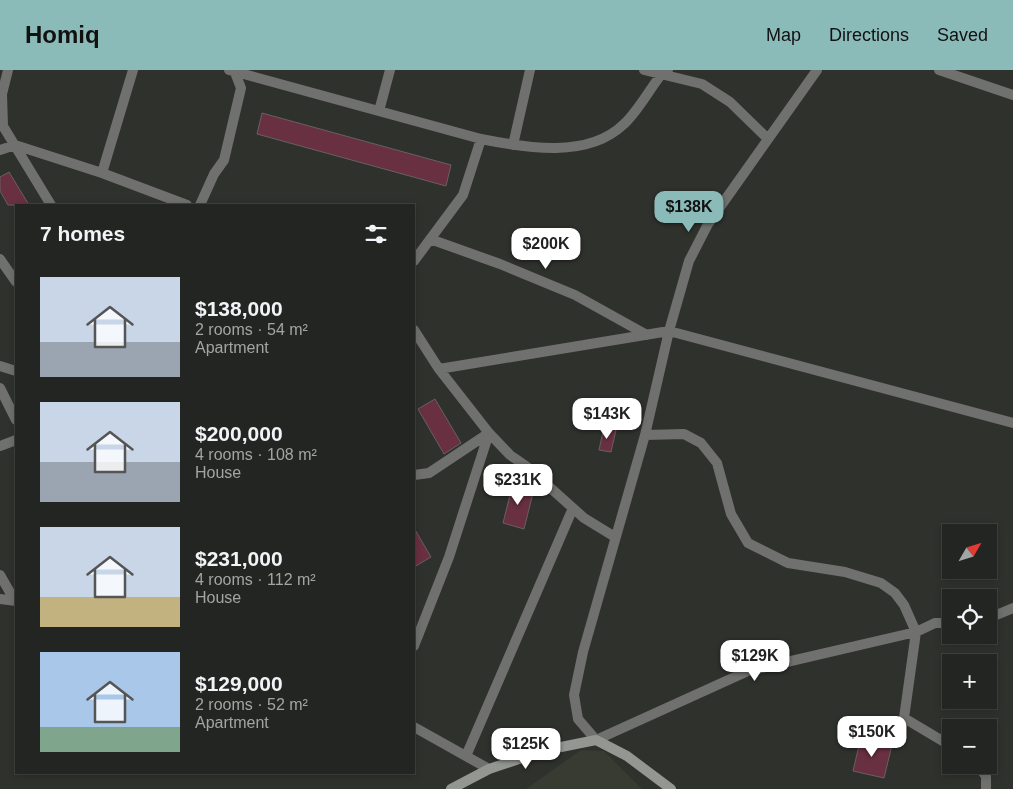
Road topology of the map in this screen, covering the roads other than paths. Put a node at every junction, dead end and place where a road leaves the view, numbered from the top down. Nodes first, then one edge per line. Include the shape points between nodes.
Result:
1 (8, 70) edge
2 (133, 70) edge
3 (232, 70) edge
4 (390, 70) edge
5 (530, 70) edge
6 (644, 70) edge
7 (817, 70) edge
8 (939, 70) edge
9 (665, 72) edge
10 (1013, 95) edge
11 (379, 111) junction
12 (481, 139) junction
13 (768, 139) junction
14 (15, 145) junction
15 (513, 145) junction
16 (0, 150) edge
17 (102, 173) junction
18 (50, 204) edge
19 (184, 204) edge
20 (200, 204) edge
21 (430, 239) junction
22 (0, 259) edge
23 (415, 261) edge
24 (15, 281) edge
25 (669, 331) junction
26 (415, 334) edge
27 (647, 335) junction
28 (0, 366) edge
29 (439, 369) junction
30 (15, 371) edge
31 (0, 388) edge
32 (15, 418) edge
33 (1013, 423) edge
34 (489, 433) junction
35 (645, 435) junction
36 (15, 440) edge
37 (0, 446) edge
38 (415, 473) edge
39 (573, 508) junction
40 (616, 537) junction
41 (0, 575) edge
42 (0, 599) edge
43 (15, 599) edge
44 (15, 601) edge
45 (1013, 608) edge
46 (997, 615) edge
47 (942, 623) edge
48 (916, 632) junction
49 (415, 639) edge
50 (415, 728) edge
51 (596, 740) junction
52 (942, 741) edge
53 (466, 756) junction
54 (489, 770) junction
55 (984, 774) edge
56 (451, 789) edge
57 (671, 789) edge
58 (986, 789) edge

1 - 14 street via 2,94 3,126
2 - 17 street
3 - 11 street
3 - 20 street via 241,88 224,160
4 - 11 street
5 - 15 street
6 - 9 street
7 - 13 street
8 - 10 street
9 - 13 street via 702,84 730,102
9 - 15 street via 624,124 601,140 579,147
11 - 12 street
12 - 15 street
12 - 21 street via 463,195
13 - 25 street via 708,224 689,261
14 - 16 street
14 - 17 street
14 - 18 street
17 - 19 street
21 - 23 street
21 - 27 street via 575,295
22 - 24 street
25 - 27 street
25 - 33 street
25 - 35 street
26 - 29 street
27 - 29 street
28 - 30 street
29 - 34 street
31 - 32 street
34 - 38 street via 429,473
34 - 39 street
34 - 49 street via 449,557
35 - 40 street
35 - 48 street via 684,434 701,443 717,463 732,514 748,543 788,563 845,572 881,583 904,605
36 - 37 street
39 - 40 street
39 - 53 street
40 - 51 street via 574,694 578,719
41 - 43 street
42 - 44 street
45 - 46 street
47 - 48 street
48 - 51 street via 748,671
48 - 52 street via 904,718
50 - 53 street
51 - 54 street via 546,750
51 - 57 street via 627,756
53 - 54 street
54 - 56 street
55 - 58 street

